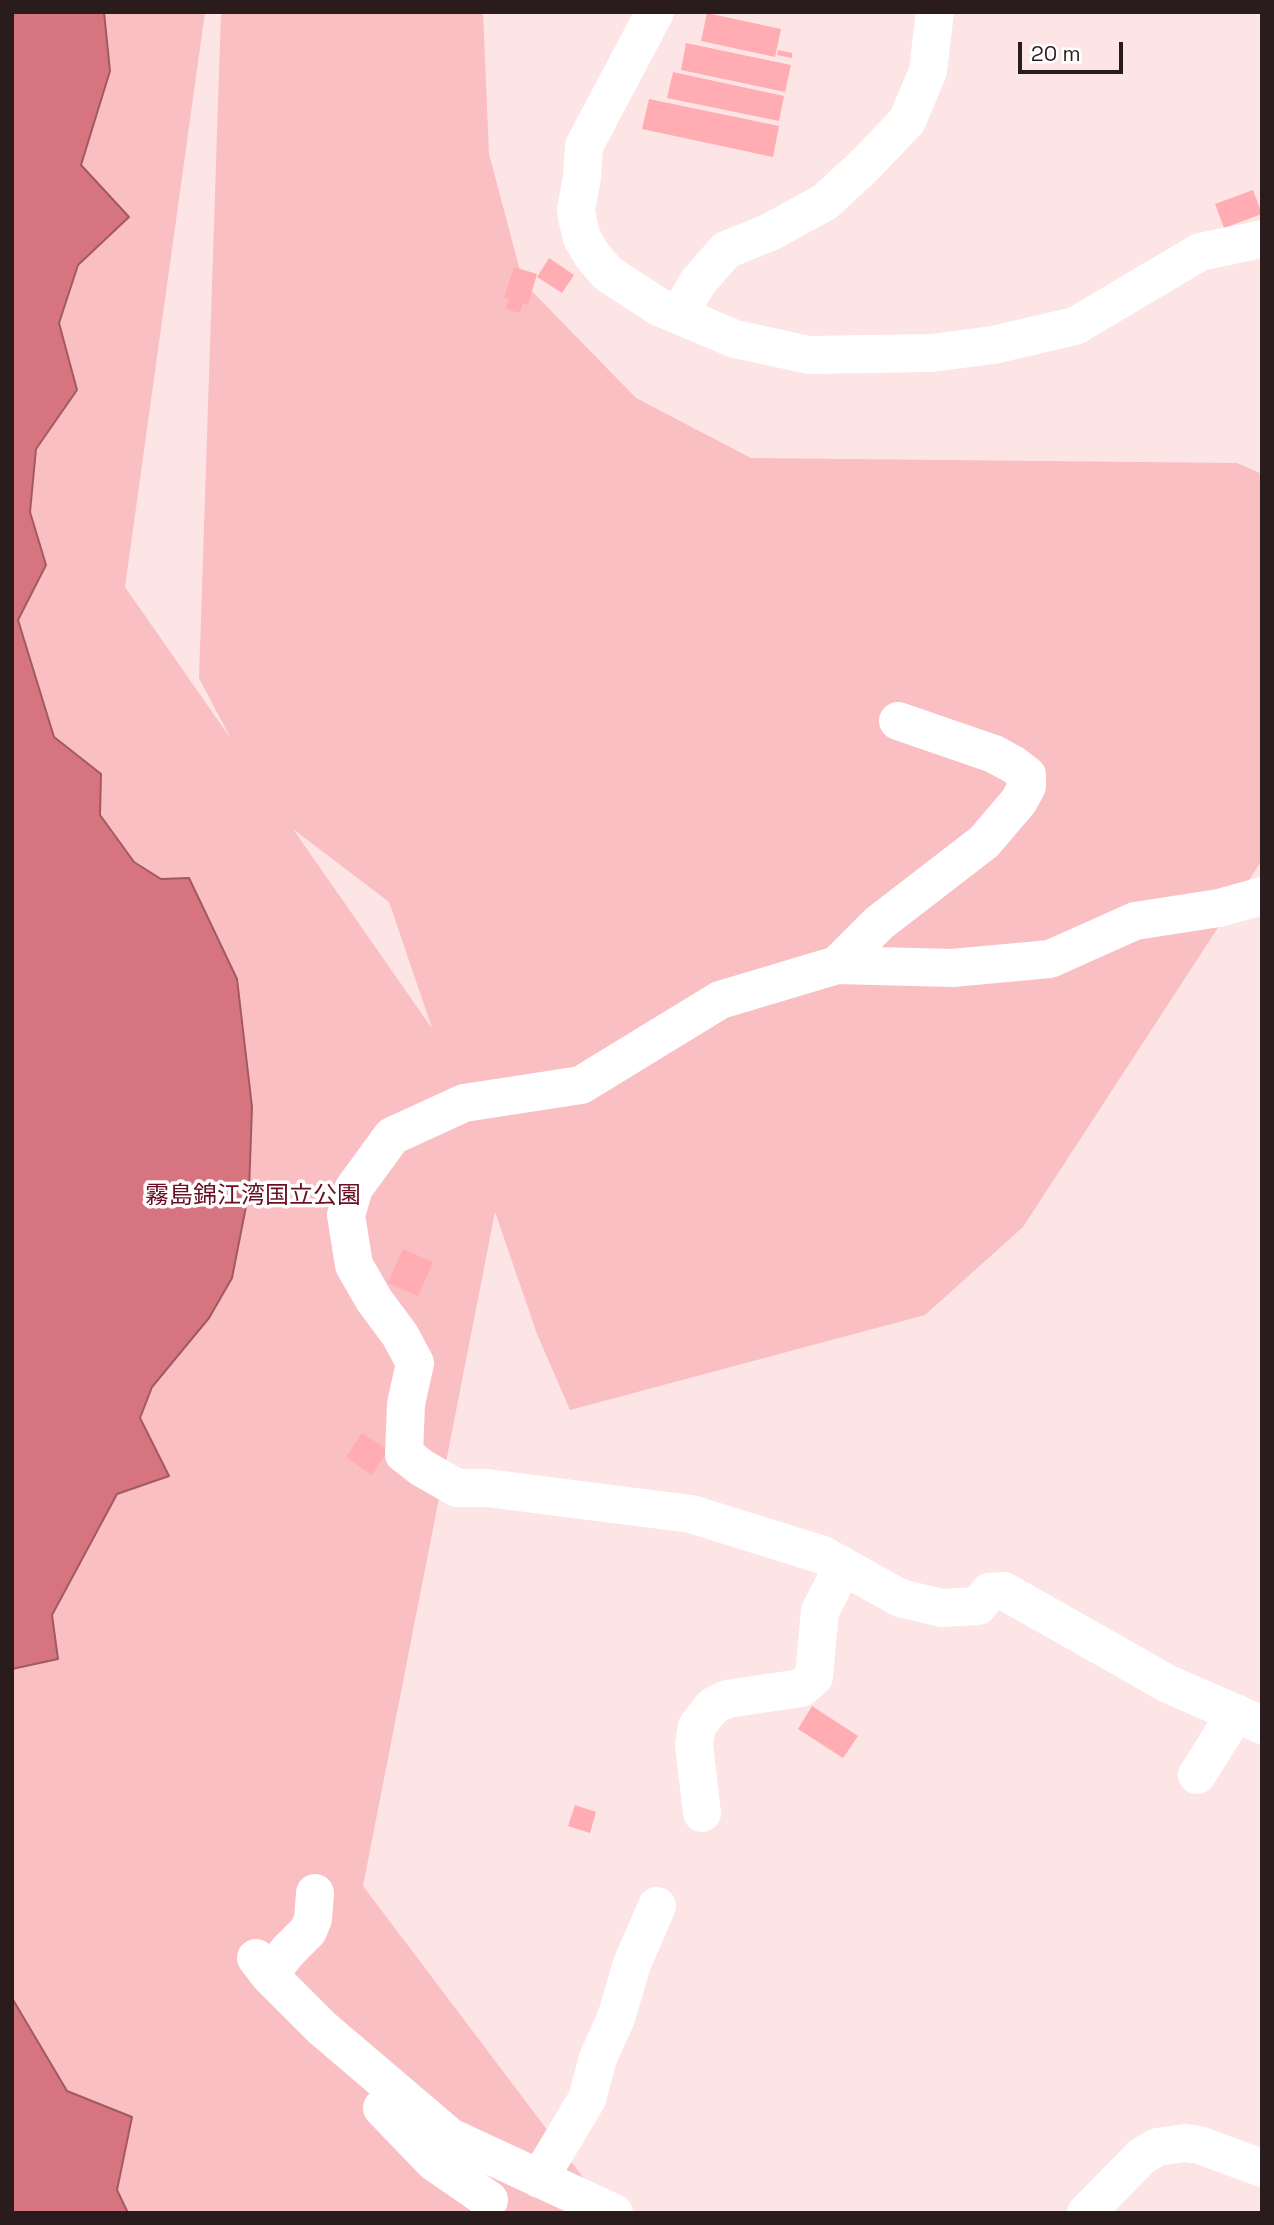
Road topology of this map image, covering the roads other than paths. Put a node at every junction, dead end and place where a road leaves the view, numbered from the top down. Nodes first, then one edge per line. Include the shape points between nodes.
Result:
1 (655, 12) edge
2 (935, 12) edge
3 (1262, 239) edge
4 (680, 314) junction
5 (898, 721) dead end
6 (1262, 896) edge
7 (837, 965) junction
8 (843, 1566) junction
9 (1252, 1714) edge
10 (1197, 1775) dead end
11 (702, 1813) dead end
12 (315, 1893) dead end
13 (657, 1906) dead end
14 (356, 2059) junction
15 (1262, 2168) edge
16 (539, 2179) junction
17 (489, 2200) dead end
18 (614, 2213) edge
19 (1086, 2213) edge

1 - 4 street via 584,146 576,209 582,238 607,273 659,307
2 - 4 street via 928,71 907,121 825,202 726,250 698,282
3 - 4 street via 1200,252 1075,326 993,345 931,353 809,355 735,339
5 - 7 street via 994,754 1027,775 1027,786 984,842 880,923
6 - 7 street via 1135,921 1050,959 952,968
7 - 8 street via 720,1000 581,1085 464,1103 392,1136 354,1188 346,1215 355,1265 415,1363 406,1404 404,1454 422,1468 457,1488 691,1514 823,1555
8 - 9 street via 900,1598 942,1608 978,1606 989,1592 1004,1591 1168,1684
8 - 11 street via 820,1611 814,1677 801,1688 727,1699 678,1739
9 - 10 street
12 - 14 street via 308,1931 262,1967
13 - 16 street via 632,1964 587,2099
14 - 16 street via 450,2137
14 - 17 street via 345,2069 434,2162
15 - 19 street via 1199,2145 1157,2147 1142,2155
16 - 18 street

